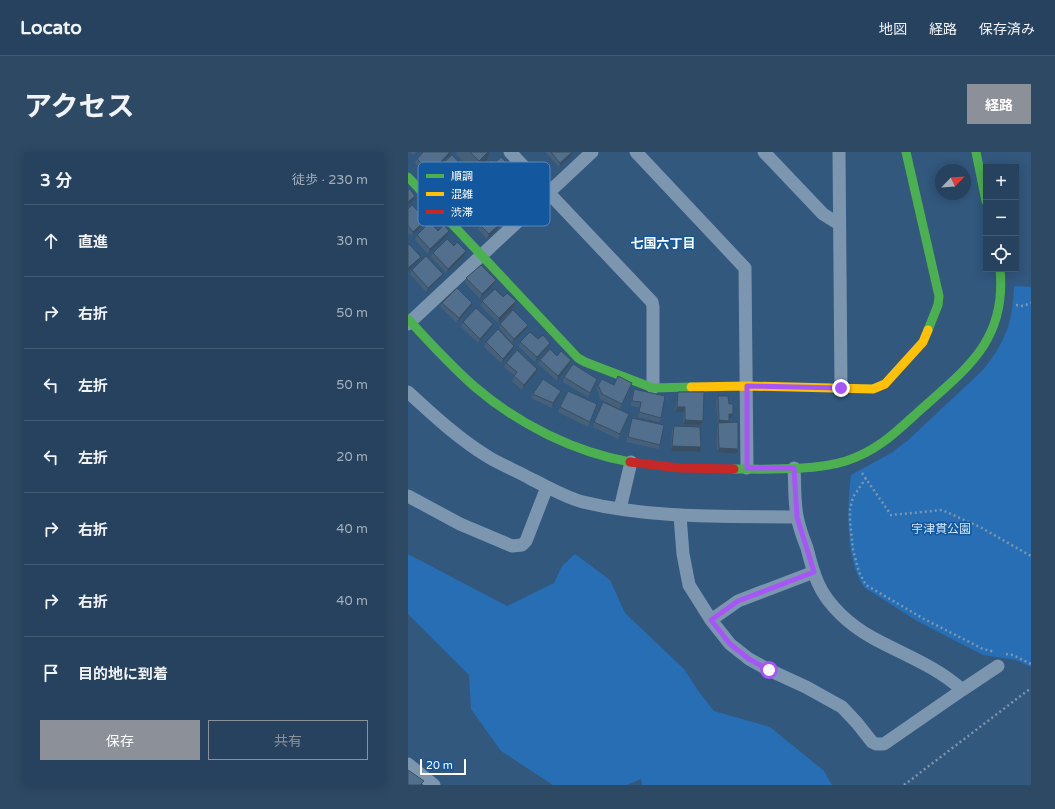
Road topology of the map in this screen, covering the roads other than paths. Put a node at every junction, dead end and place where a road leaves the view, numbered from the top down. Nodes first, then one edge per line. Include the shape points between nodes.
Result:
1 (510, 152) edge
2 (592, 152) edge
3 (636, 152) edge
4 (764, 152) edge
5 (839, 152) edge
6 (906, 152) edge
7 (976, 152) edge
8 (519, 162) edge
9 (408, 177) edge
10 (418, 188) edge
11 (550, 192) edge
12 (550, 196) edge
13 (986, 200) edge
14 (839, 224) junction
15 (454, 226) edge
16 (513, 226) edge
17 (482, 255) junction
18 (1000, 272) edge
19 (409, 322) edge
20 (747, 386) junction
21 (653, 388) junction
22 (841, 388) junction
23 (408, 392) edge
24 (632, 462) junction
25 (747, 468) junction
26 (794, 468) junction
27 (547, 486) junction
28 (408, 496) edge
29 (620, 509) junction
30 (680, 516) junction
31 (797, 517) junction
32 (814, 572) junction
33 (711, 620) junction
34 (998, 666) dead end
35 (962, 690) junction
36 (408, 764) edge
37 (434, 785) edge

1 - 8 street
2 - 11 street
3 - 20 street via 745,268
4 - 14 street via 824,214
5 - 14 street
6 - 22 street via 939,296 938,305 923,342 885,384 873,389
7 - 13 street
9 - 10 street
12 - 21 street via 652,302
14 - 22 street
15 - 17 street
16 - 17 street
17 - 19 street
17 - 21 street via 578,358
18 - 26 street via 1000,305 996,321 984,346 970,365 874,449 830,465
19 - 24 street via 466,380 528,425 592,452
20 - 21 street
20 - 22 street
20 - 25 street
23 - 27 street via 434,417 490,458
24 - 25 street via 678,468
24 - 29 street
25 - 26 street
26 - 31 street
27 - 28 street via 526,541 518,546 512,546 460,524
27 - 29 street via 582,501
29 - 30 street
30 - 31 street
30 - 33 street via 689,585
31 - 32 street
32 - 33 street via 738,601
32 - 35 street via 825,596 853,624 872,638 910,657
33 - 35 street via 730,644 749,659 842,707 876,744 884,744
34 - 35 street
36 - 37 street

